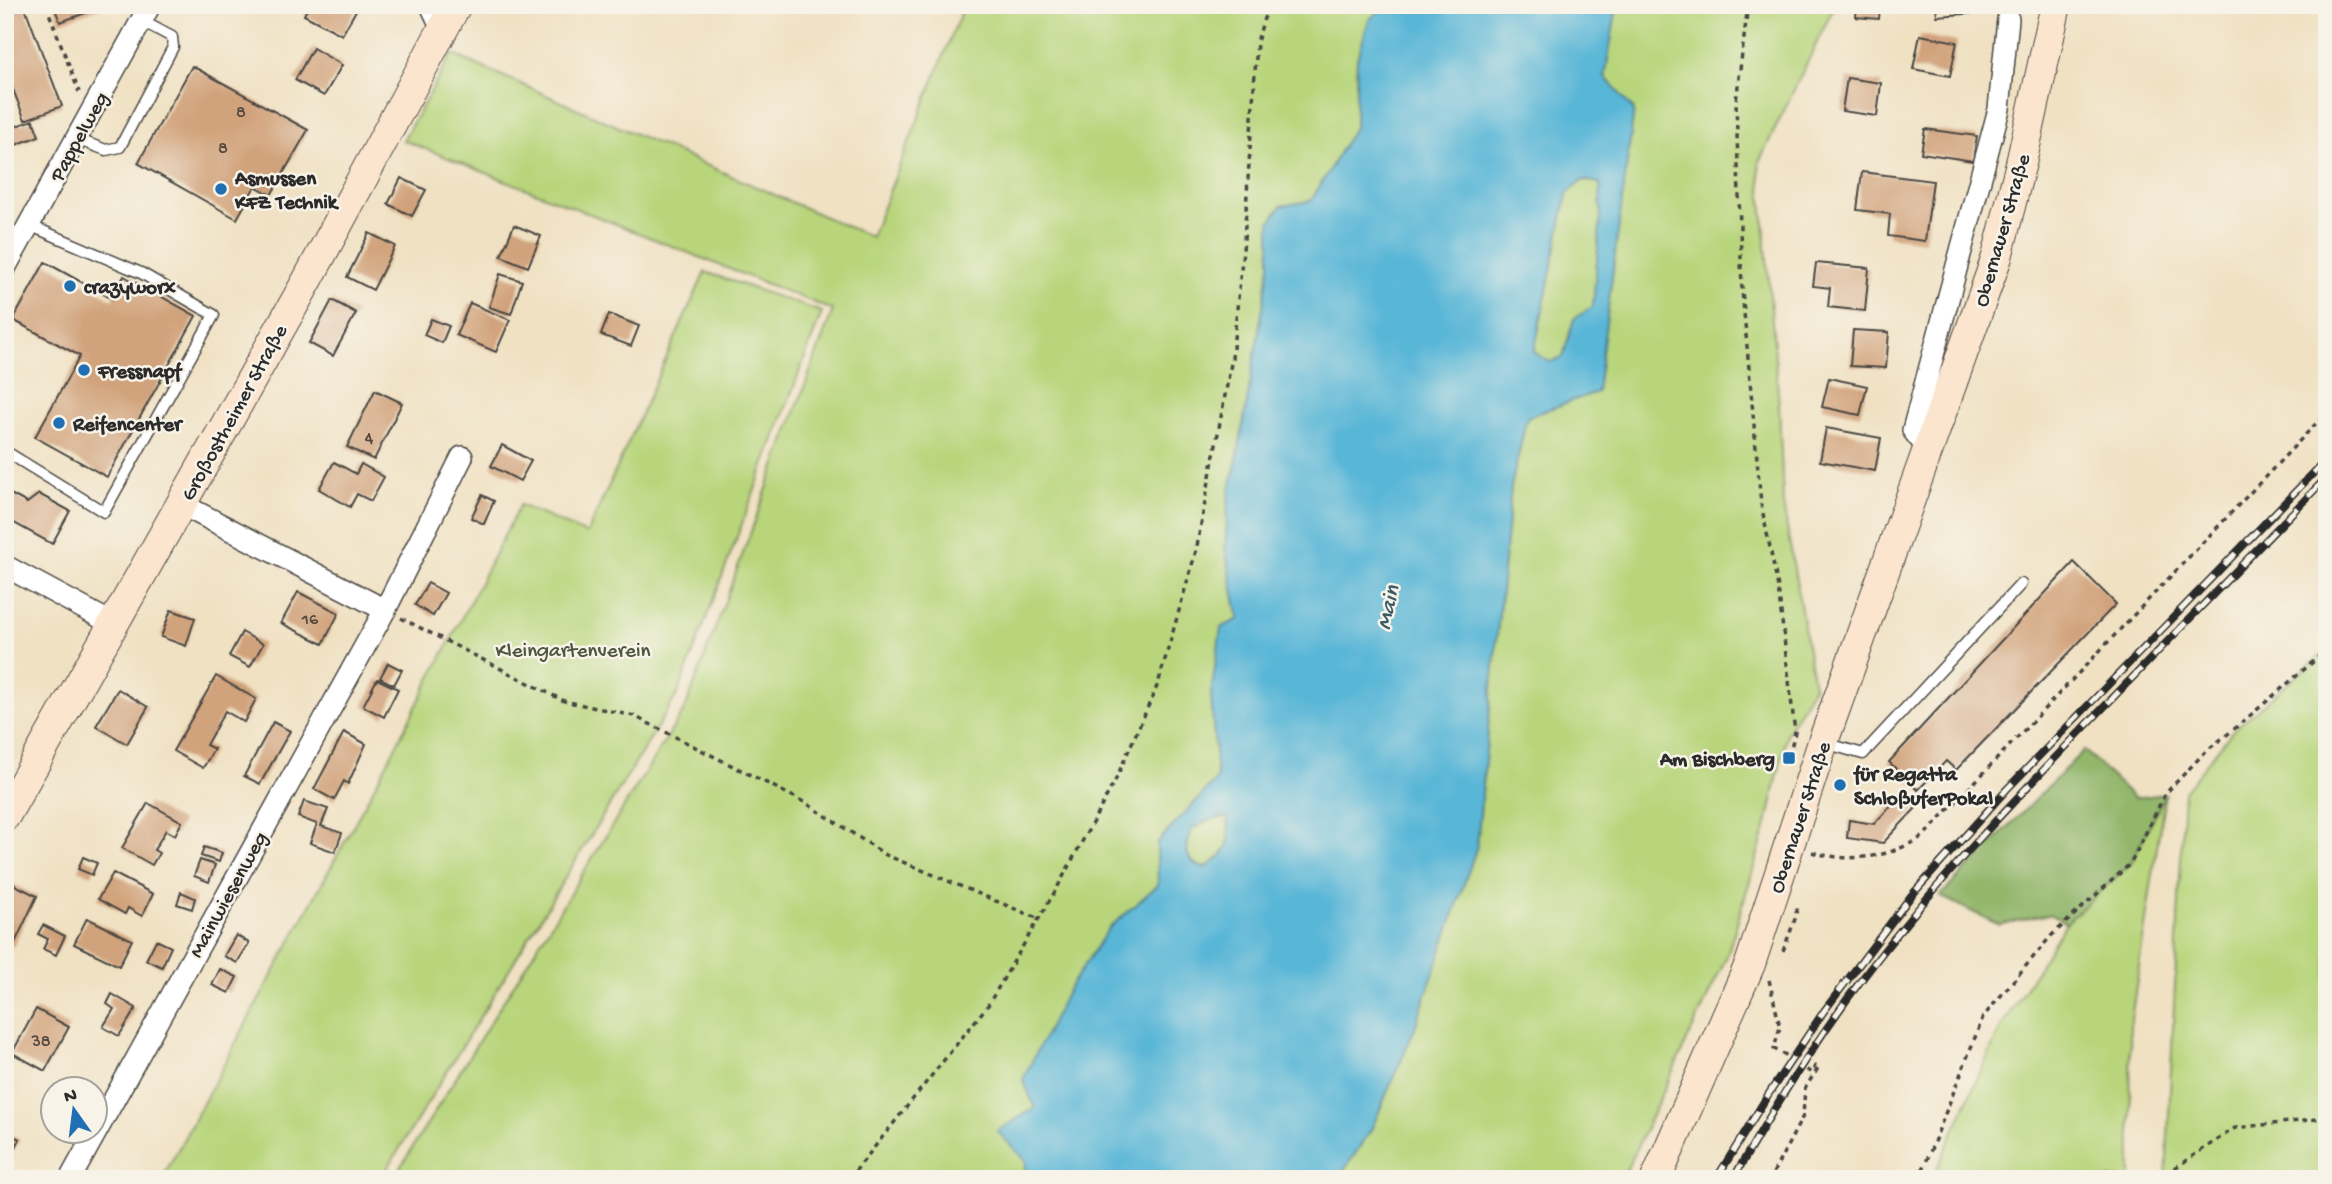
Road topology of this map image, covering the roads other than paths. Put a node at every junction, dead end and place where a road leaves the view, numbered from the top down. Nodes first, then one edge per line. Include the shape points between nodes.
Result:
1 (425, 5) edge
2 (456, 5) edge
3 (2056, 5) edge
4 (146, 13) edge
5 (2008, 19) dead end
6 (439, 36) junction
7 (76, 139) junction
8 (29, 225) junction
9 (5, 268) edge
10 (1928, 449) junction
11 (5, 452) edge
12 (462, 457) dead end
13 (181, 504) junction
14 (5, 566) edge
15 (2021, 584) dead end
16 (385, 610) junction
17 (113, 625) junction
18 (1823, 742) junction
19 (5, 816) edge
20 (70, 1179) edge
21 (1656, 1179) edge

1 - 6 lane
2 - 6 main road, Großostheimer Straße
3 - 10 main road, Obernauer Straße via 1997,257
4 - 7 street, Pappelweg
4 - 7 lane via 172,37 173,47 120,147 106,150
5 - 10 street, Obernauer Straße via 1999,109 1913,430
6 - 13 main road, Großostheimer Straße
7 - 8 street, Pappelweg
8 - 9 street, Pappelweg
8 - 11 lane via 141,273 214,315 104,512
10 - 18 main road, Obernauer Straße
12 - 16 street, Mainwiesenweg
13 - 16 street
13 - 17 main road, Großostheimer Straße
14 - 17 street
15 - 18 lane via 1863,754
16 - 20 street, Mainwiesenweg
17 - 19 main road, Großostheimer Straße
18 - 21 main road, Obernauer Straße via 1750,964

